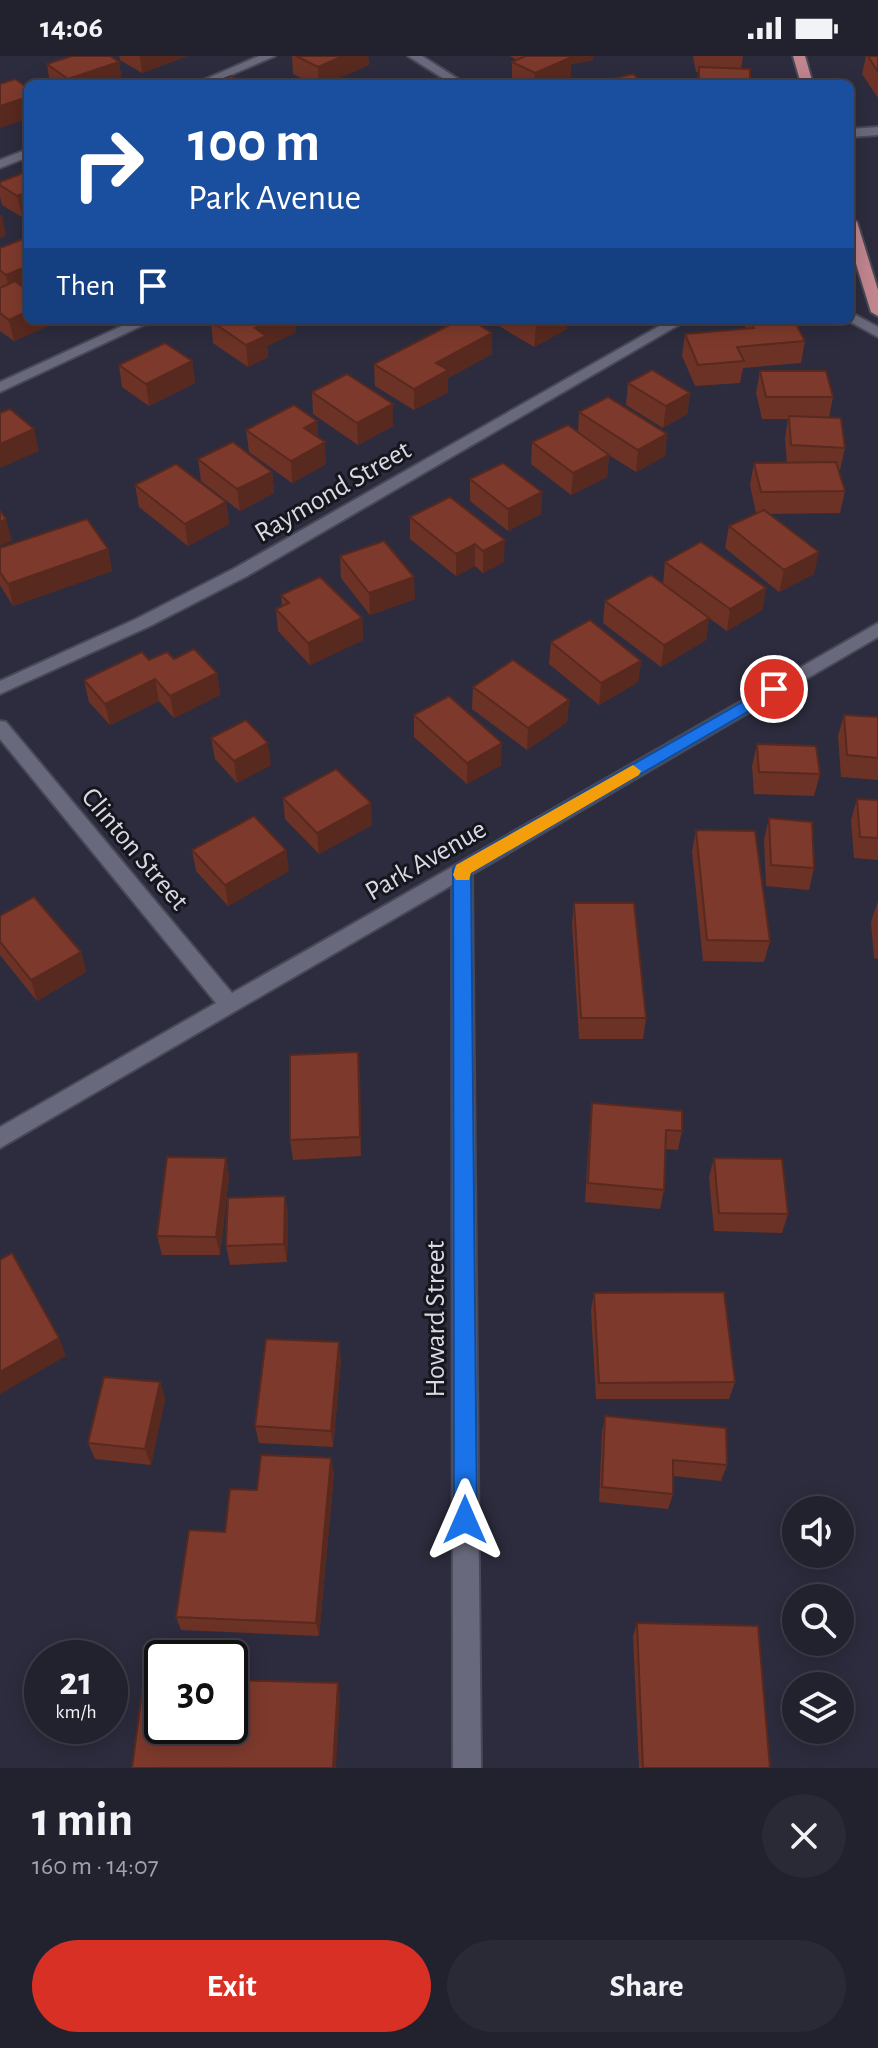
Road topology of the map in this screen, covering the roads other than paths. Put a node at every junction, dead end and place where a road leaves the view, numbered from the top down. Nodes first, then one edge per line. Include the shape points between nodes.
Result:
1 (269, 56) edge
2 (414, 56) edge
3 (799, 56) edge
4 (210, 80) edge
5 (453, 80) edge
6 (806, 80) edge
7 (878, 131) edge
8 (854, 133) edge
9 (24, 155) edge
10 (0, 164) edge
11 (854, 235) edge
12 (878, 312) edge
13 (854, 318) edge
14 (138, 324) edge
15 (673, 324) edge
16 (878, 333) edge
17 (0, 388) edge
18 (878, 629) edge
19 (0, 688) edge
20 (0, 727) edge
21 (462, 869) junction
22 (229, 1004) junction
23 (0, 1138) edge
24 (467, 1768) edge

1 - 4 street
2 - 5 street
3 - 6 main road
7 - 8 street
9 - 10 street
11 - 12 main road
13 - 16 street
14 - 17 street
15 - 19 street, Raymond Street via 241,572
18 - 21 street, Park Avenue
20 - 22 street, Clinton Street
21 - 22 street, Park Avenue
21 - 24 street, Howard Street
22 - 23 street, Park Avenue

